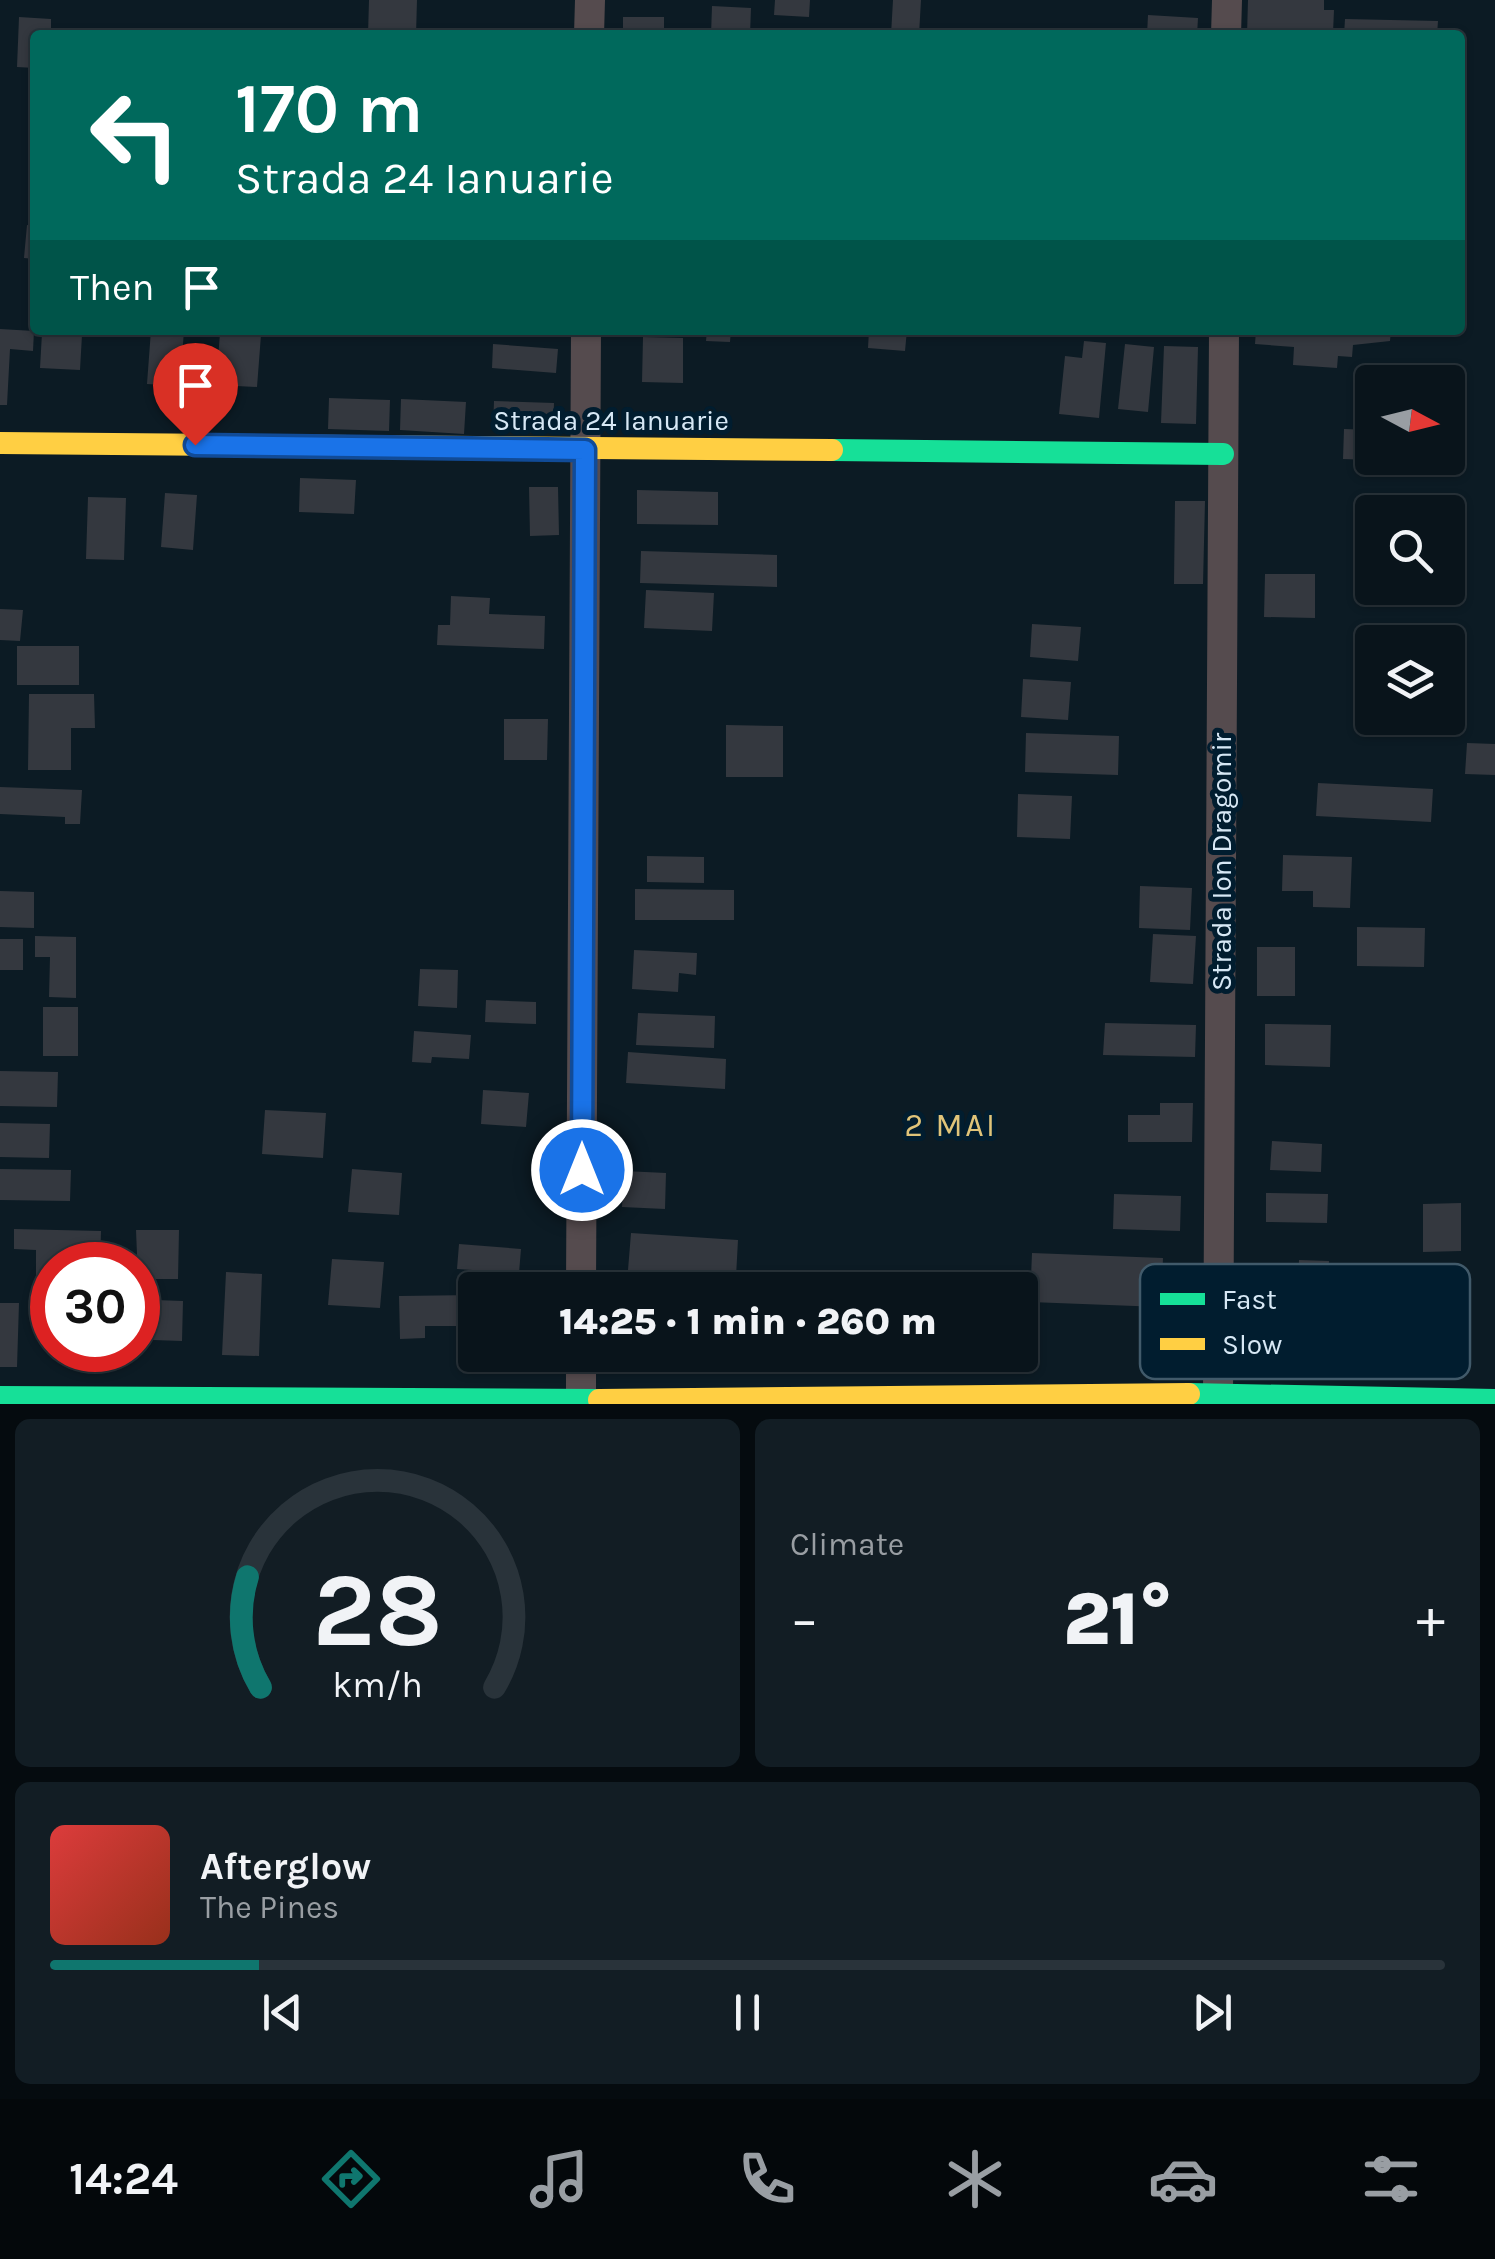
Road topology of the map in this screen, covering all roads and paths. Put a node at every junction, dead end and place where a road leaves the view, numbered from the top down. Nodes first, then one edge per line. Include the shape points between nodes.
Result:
1 (590, 0) edge
2 (1226, 0) edge
3 (590, 30) edge
4 (1226, 30) edge
5 (586, 335) edge
6 (1224, 335) edge
7 (0, 443) edge
8 (585, 450) junction
9 (1222, 454) junction
10 (1219, 1264) edge
11 (581, 1272) edge
12 (581, 1372) edge
13 (1218, 1379) edge
14 (1218, 1394) junction
15 (0, 1397) edge
16 (1495, 1400) edge
17 (581, 1402) edge

1 - 3 street
2 - 4 street
5 - 8 street
6 - 9 street, Strada Ion Dragomir
7 - 8 street, Strada 24 Ianuarie
8 - 9 street, Strada 24 Ianuarie
8 - 11 street
9 - 10 street, Strada Ion Dragomir
12 - 17 street
13 - 14 street, Strada Ion Dragomir
14 - 16 street
14 - 17 street
15 - 17 street

